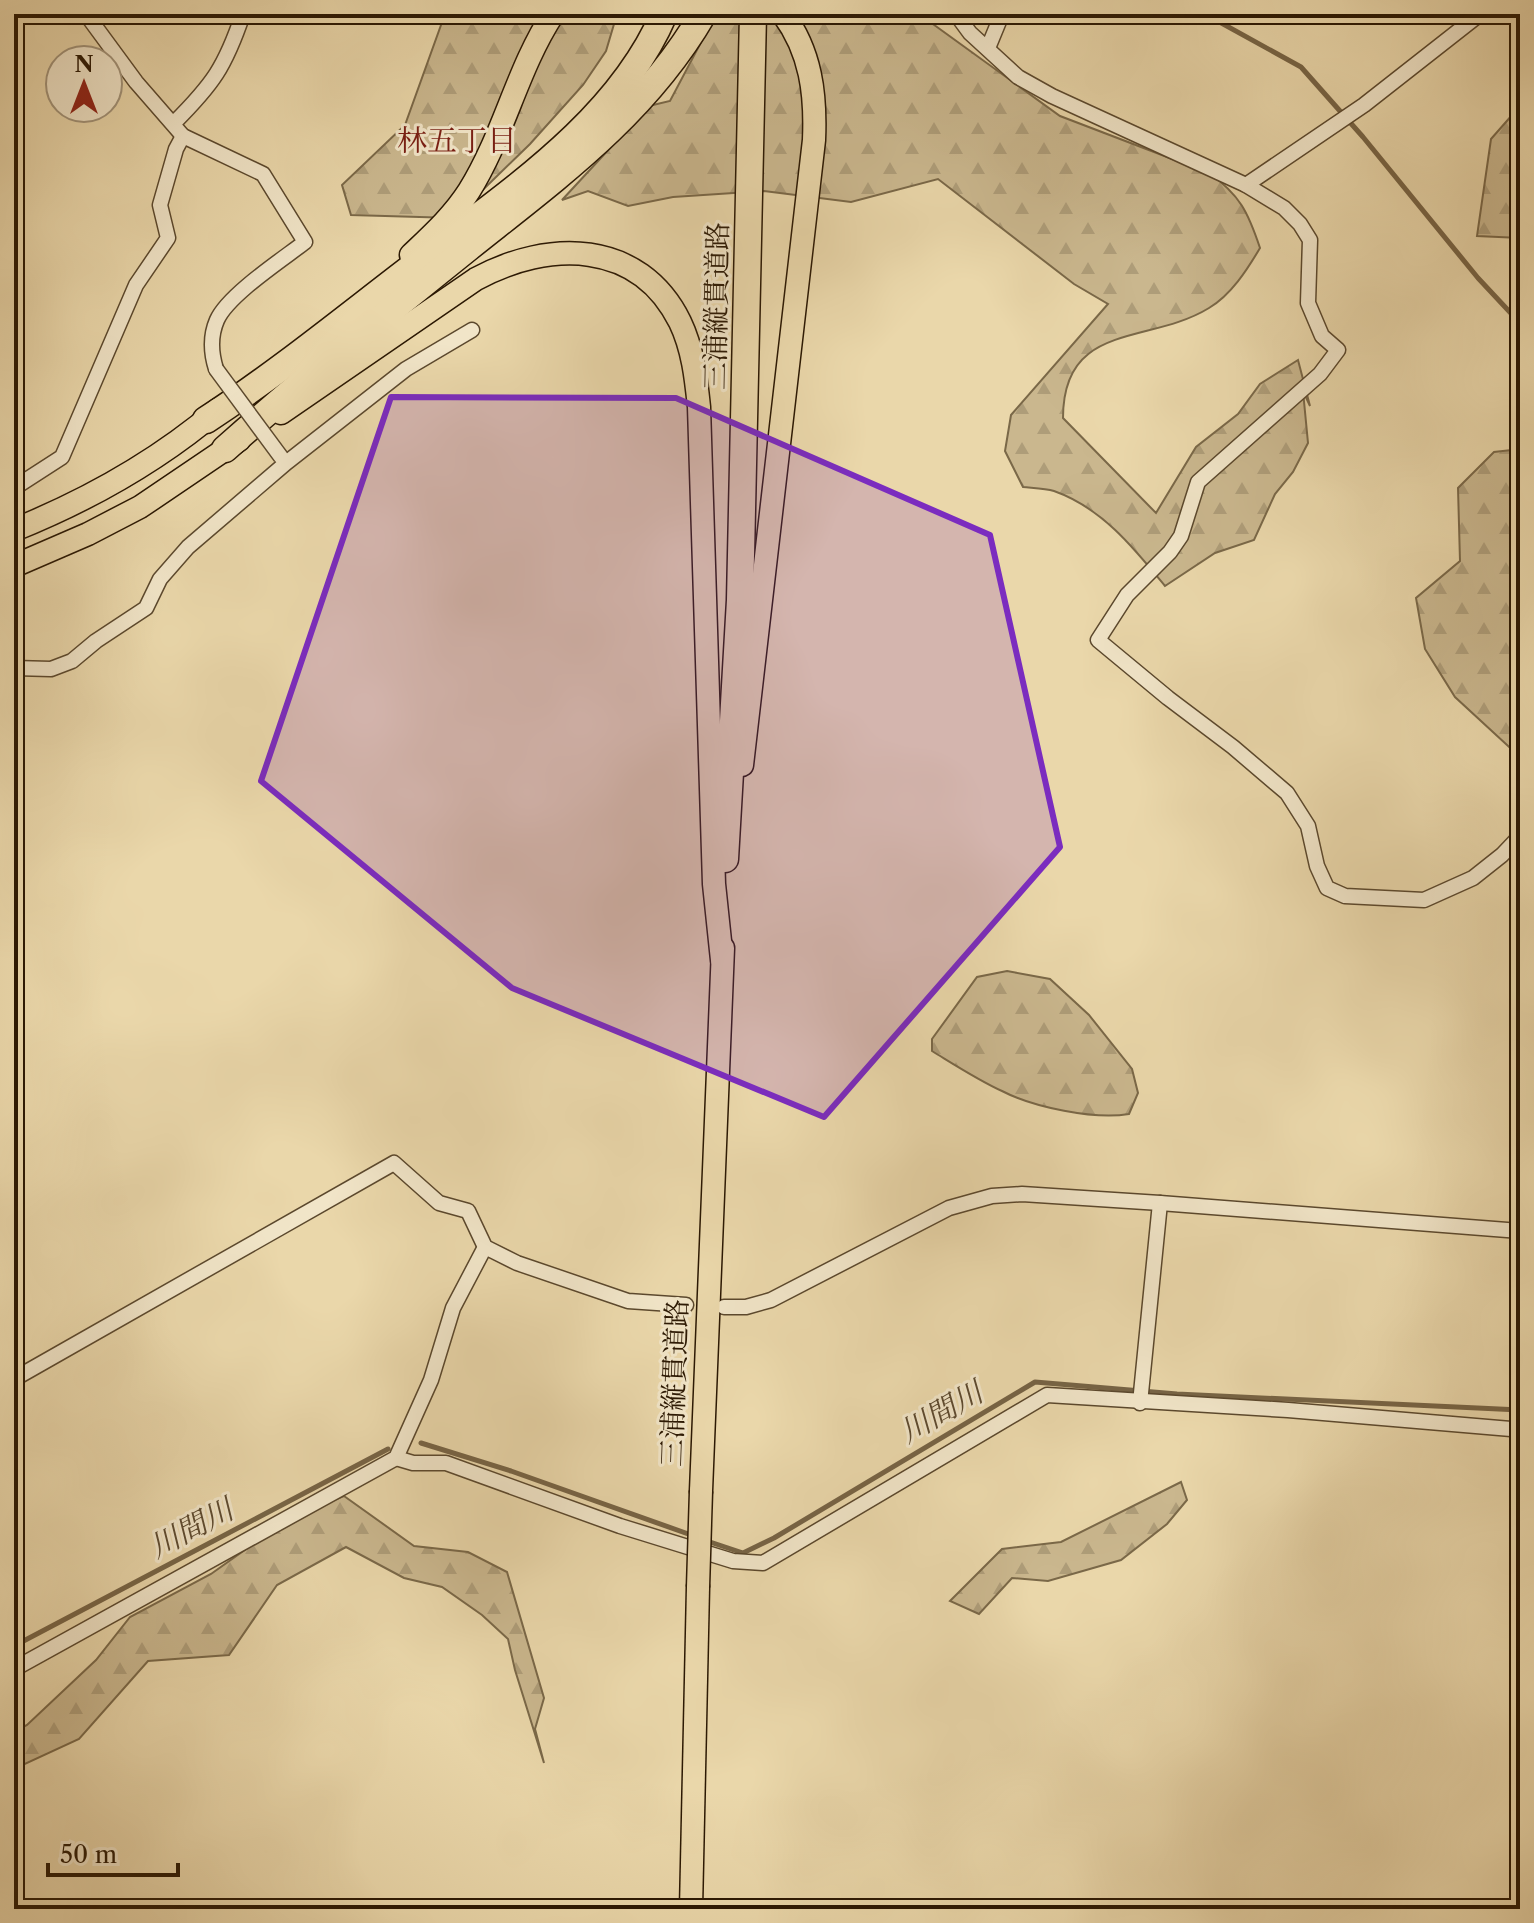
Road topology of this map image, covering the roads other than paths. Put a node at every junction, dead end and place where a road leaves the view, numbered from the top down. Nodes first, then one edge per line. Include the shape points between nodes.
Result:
1 (86, 14) edge
2 (243, 14) edge
3 (535, 14) edge
4 (553, 14) edge
5 (664, 14) edge
6 (703, 14) edge
7 (740, 14) edge
8 (753, 14) edge
9 (783, 14) edge
10 (956, 14) edge
11 (1002, 14) edge
12 (1480, 14) edge
13 (988, 48) junction
14 (518, 81) junction
15 (174, 123) junction
16 (183, 136) junction
17 (1246, 185) junction
18 (472, 330) dead end
19 (206, 420) junction
20 (225, 449) junction
21 (284, 460) junction
22 (14, 488) edge
23 (14, 530) edge
24 (14, 566) edge
25 (734, 599) junction
26 (14, 668) edge
27 (1520, 836) edge
28 (725, 859) joint
29 (724, 928) junction
30 (722, 960) junction
31 (1160, 1203) junction
32 (1520, 1231) edge
33 (485, 1247) junction
34 (686, 1305) dead end
35 (724, 1307) dead end
36 (14, 1379) edge
37 (1140, 1400) junction
38 (1520, 1433) edge
39 (396, 1458) junction
40 (14, 1669) edge
41 (691, 1909) edge

1 - 15 street
2 - 15 street via 229,55 207,90
3 - 14 main road via 523,41
4 - 14 main road
5 - 19 highway via 625,79 549,158 295,358
6 - 20 highway via 657,82 612,131
7 - 25 highway, 三浦縦貫道路
8 - 25 highway, 三浦縦貫道路
9 - 29 main road via 803,48 811,76 814,140
10 - 13 street
11 - 13 street
12 - 17 street via 1364,105
13 - 17 street via 1018,77 1052,96
14 - 19 main road via 478,176 437,231
15 - 16 street
16 - 21 street, bridge via 263,174 305,242 221,312 212,338 216,369
16 - 22 street via 160,205 168,238 136,285 62,457
17 - 27 street via 1284,208 1310,240 1308,303 1322,336 1338,350 1320,374 1198,482 1181,536 1127,595 1098,640 1287,793 1308,826 1327,888 1345,896 1424,900 1473,878
18 - 21 street via 406,369
19 - 23 main road via 97,491
20 - 24 main road via 140,507
20 - 30 main road via 503,264 572,252 612,260 651,283 679,321 699,407 714,884
21 - 26 street via 188,547 160,579 146,608 72,661 51,669
25 - 28 highway
28 - 29 main road, 三浦縦貫道路
29 - 30 main road, 三浦縦貫道路
30 - 41 main road, 三浦縦貫道路, bridge
31 - 32 street
31 - 35 street via 992,1196 949,1208 771,1300
31 - 37 street
33 - 34 street via 628,1301
33 - 36 street via 468,1211 439,1203 394,1163
33 - 39 street via 453,1308 431,1380
37 - 38 street
37 - 39 street via 1047,1395 763,1563 733,1561 620,1526 446,1463
39 - 40 street

